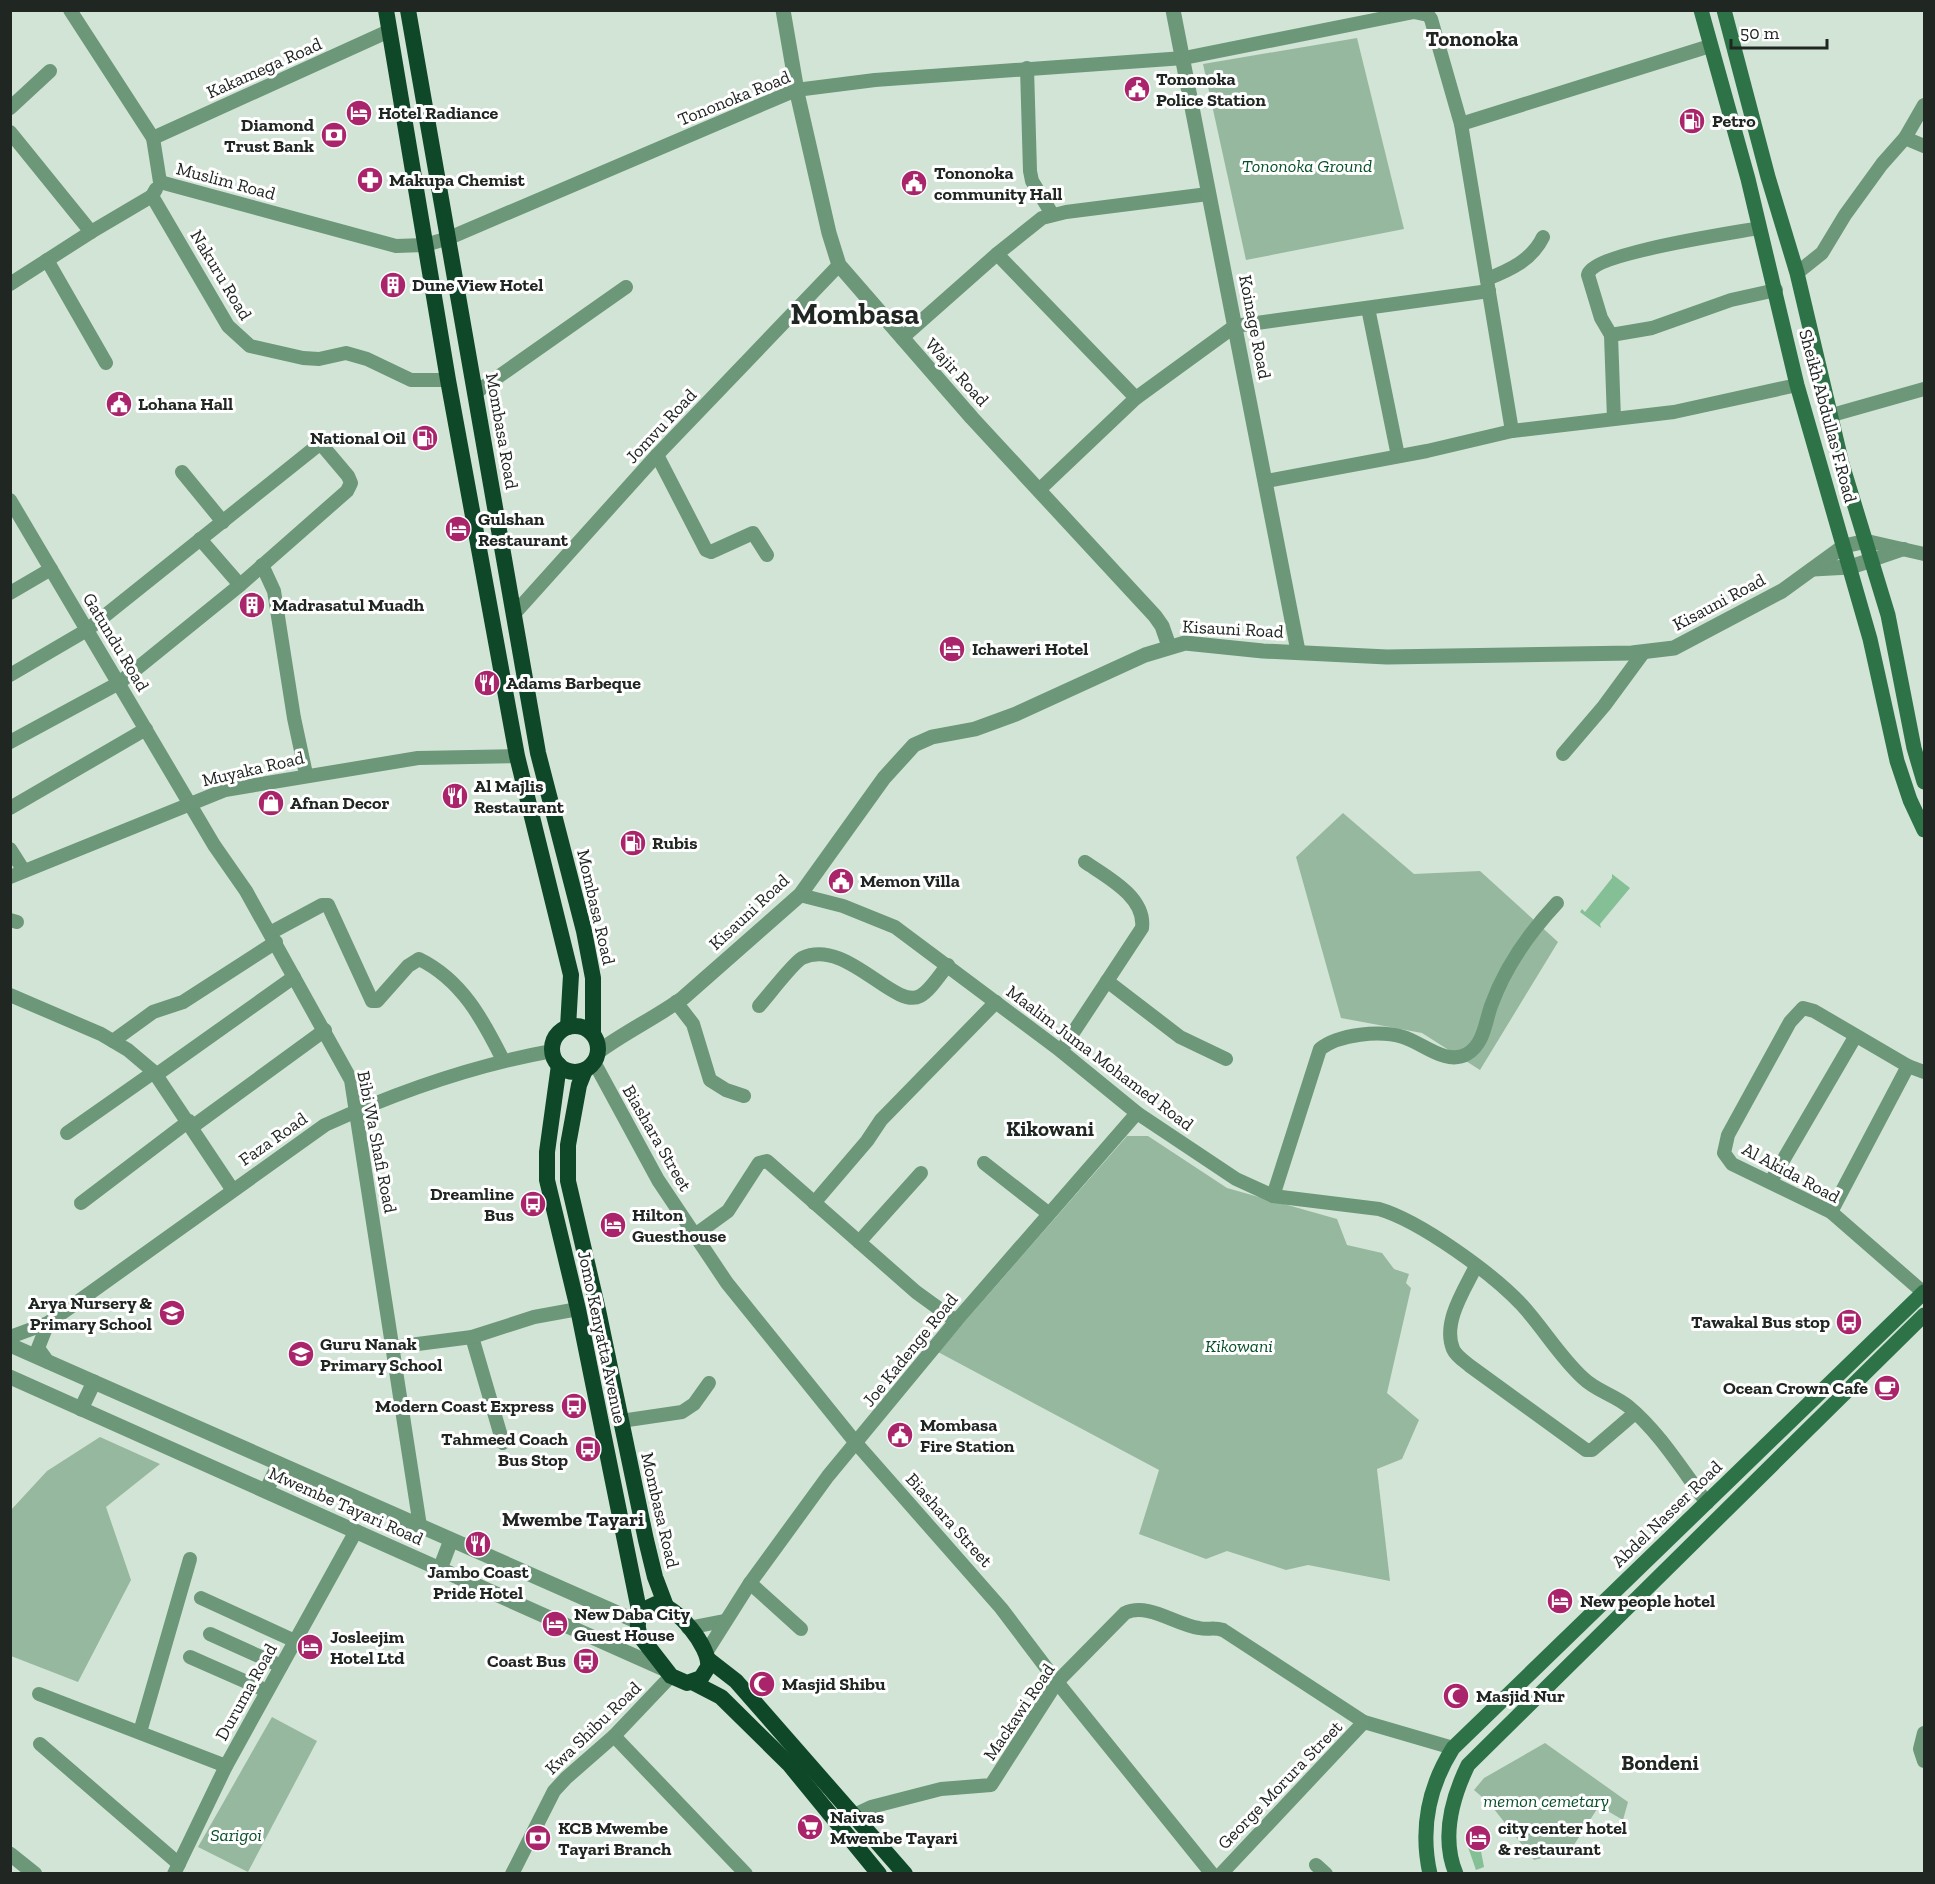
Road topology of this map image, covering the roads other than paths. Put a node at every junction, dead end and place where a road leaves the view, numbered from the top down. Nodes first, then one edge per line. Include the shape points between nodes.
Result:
1 (70, 10) edge
2 (386, 10) edge
3 (408, 10) edge
4 (783, 10) edge
5 (1173, 10) edge
6 (1701, 10) edge
7 (1724, 10) edge
8 (389, 31) junction
9 (1710, 46) junction
10 (1184, 58) junction
11 (1027, 68) junction
12 (50, 71) dead end
13 (796, 90) junction
14 (1924, 105) edge
15 (10, 108) edge
16 (1461, 124) junction
17 (10, 132) edge
18 (153, 138) junction
19 (1905, 138) junction
20 (1924, 146) edge
21 (160, 182) junction
22 (1208, 194) junction
23 (152, 196) junction
24 (1052, 214) junction
25 (1759, 228) junction
26 (91, 232) junction
27 (1543, 237) dead end
28 (448, 238) junction
29 (425, 244) junction
30 (997, 254) junction
31 (47, 260) junction
32 (452, 260) junction
33 (428, 264) junction
34 (839, 265) junction
35 (1797, 273) junction
36 (10, 284) edge
37 (1488, 285) junction
38 (626, 286) dead end
39 (1776, 290) junction
40 (1368, 308) junction
41 (1235, 326) junction
42 (1611, 334) junction
43 (902, 338) junction
44 (106, 363) dead end
45 (448, 380) junction
46 (1797, 385) junction
47 (1924, 389) edge
48 (475, 393) junction
49 (1136, 398) junction
50 (1832, 415) junction
51 (1614, 419) junction
52 (1512, 431) junction
53 (657, 455) junction
54 (1398, 456) junction
55 (182, 472) dead end
56 (1266, 481) junction
57 (1039, 490) junction
58 (11, 503) edge
59 (223, 522) junction
60 (200, 539) junction
61 (1867, 541) junction
62 (1844, 546) junction
63 (1906, 548) junction
64 (1924, 554) edge
65 (767, 555) dead end
66 (1872, 560) junction
67 (262, 566) junction
68 (1850, 567) junction
69 (1813, 568) junction
70 (51, 569) junction
71 (240, 585) junction
72 (10, 593) edge
73 (514, 614) junction
74 (87, 630) junction
75 (1169, 646) junction
76 (1298, 651) junction
77 (1643, 653) junction
78 (10, 675) edge
79 (119, 683) junction
80 (146, 729) junction
81 (10, 741) edge
82 (1919, 746) edge
83 (1563, 754) dead end
84 (517, 756) junction
85 (306, 774) junction
86 (1924, 782) edge
87 (190, 803) junction
88 (10, 808) edge
89 (1924, 830) edge
90 (10, 849) edge
91 (1085, 862) dead end
92 (17, 874) edge
93 (800, 895) junction
94 (1557, 903) dead end
95 (273, 938) junction
96 (948, 965) junction
97 (294, 977) junction
98 (1107, 981) junction
99 (10, 995) edge
100 (676, 1002) junction
101 (996, 1002) junction
102 (759, 1006) dead end
103 (568, 1027) junction
104 (325, 1030) junction
105 (593, 1034) junction
106 (1855, 1037) junction
107 (113, 1041) junction
108 (1061, 1051) junction
109 (556, 1058) junction
110 (1226, 1059) dead end
111 (503, 1060) junction
112 (592, 1061) junction
113 (1908, 1066) junction
114 (1924, 1072) edge
115 (155, 1073) junction
116 (744, 1096) dead end
117 (356, 1111) junction
118 (1137, 1113) junction
119 (191, 1124) junction
120 (67, 1133) dead end
121 (984, 1163) dead end
122 (921, 1173) dead end
123 (1771, 1181) junction
124 (232, 1189) junction
125 (1273, 1196) junction
126 (81, 1203) dead end
127 (814, 1203) junction
128 (1831, 1212) junction
129 (1048, 1214) junction
130 (695, 1235) junction
131 (859, 1242) junction
132 (1476, 1266) junction
133 (1924, 1292) edge
134 (578, 1309) junction
135 (1924, 1315) edge
136 (957, 1321) junction
137 (48, 1323) junction
138 (10, 1337) edge
139 (472, 1337) junction
140 (10, 1345) edge
141 (394, 1347) junction
142 (48, 1362) junction
143 (11, 1378) edge
144 (94, 1382) junction
145 (709, 1383) dead end
146 (81, 1409) junction
147 (1635, 1413) junction
148 (621, 1421) junction
149 (503, 1443) dead end
150 (856, 1443) junction
151 (1757, 1454) junction
152 (279, 1464) junction
153 (1767, 1469) junction
154 (266, 1491) junction
155 (1707, 1503) junction
156 (420, 1526) junction
157 (356, 1532) junction
158 (451, 1540) junction
159 (1665, 1543) junction
160 (1679, 1557) junction
161 (190, 1559) dead end
162 (440, 1569) junction
163 (750, 1583) junction
164 (201, 1598) dead end
165 (666, 1606) junction
166 (639, 1619) junction
167 (724, 1621) junction
168 (688, 1628) junction
169 (801, 1629) dead end
170 (210, 1634) dead end
171 (296, 1641) junction
172 (708, 1656) junction
173 (190, 1657) dead end
174 (281, 1666) junction
175 (669, 1673) junction
176 (692, 1682) junction
177 (1057, 1682) junction
178 (267, 1691) junction
179 (39, 1694) dead end
180 (1364, 1722) junction
181 (140, 1732) junction
182 (1924, 1733) edge
183 (614, 1736) junction
184 (40, 1744) dead end
185 (1453, 1748) junction
186 (1924, 1761) edge
187 (226, 1766) junction
188 (854, 1815) junction
189 (10, 1854) edge
190 (176, 1869) edge
191 (35, 1874) edge
192 (512, 1874) edge
193 (746, 1874) edge
194 (879, 1874) edge
195 (905, 1874) edge
196 (1212, 1874) edge
197 (1221, 1874) edge
198 (1430, 1874) edge
199 (1456, 1874) edge

1 - 18 street
2 - 8 highway
3 - 28 highway, Mombasa Road
4 - 13 street, Wajir Road
5 - 10 street, Koinage Road
6 - 9 main road, Sheikh Abdullas F.Road
7 - 35 main road, Sheikh Abdullas F.Road
8 - 18 street, Kakamega Road
8 - 29 highway
9 - 16 street
9 - 25 main road, Sheikh Abdullas F.Road
10 - 11 street, Tononoka Road
10 - 16 street, Tononoka Road via 1423,13 1433,25
10 - 22 street, Koinage Road
11 - 13 street, Tononoka Road
11 - 24 street via 1030,171 1032,182
12 - 15 street
13 - 28 street, Tononoka Road
13 - 34 street, Wajir Road via 828,233
14 - 19 street
16 - 37 street
17 - 26 street
18 - 21 street
19 - 20 street
19 - 35 street via 1845,215 1822,253
21 - 23 street, Muslim Road
21 - 29 street, Muslim Road via 396,246
22 - 24 street
22 - 41 street, Koinage Road
23 - 26 street, Muslim Road
23 - 45 street, Nakuru Road via 228,326 250,346 303,358 346,353 411,380
24 - 30 street
25 - 39 main road, Sheikh Abdullas F.Road
25 - 42 street via 1634,252 1590,268 1588,275 1596,302
26 - 31 street, Muslim Road
27 - 37 street via 1538,249
28 - 29 street, Tononoka Road
28 - 32 highway, Mombasa Road
29 - 33 highway
30 - 43 street
30 - 49 street
31 - 36 street, Muslim Road
31 - 44 street
32 - 33 highway
32 - 48 highway, Mombasa Road
33 - 45 highway
34 - 43 street, Wajir Road
34 - 53 street, Jomvu Road
35 - 50 main road, Sheikh Abdullas F.Road
37 - 40 street
37 - 52 street
38 - 48 street
39 - 42 street via 1731,300 1652,328
39 - 46 main road, Sheikh Abdullas F.Road
40 - 41 street
40 - 54 street
41 - 49 street
41 - 56 street, Koinage Road
42 - 51 street
43 - 57 street, Wajir Road
45 - 84 highway
46 - 51 street via 1674,412
46 - 62 main road, Sheikh Abdullas F.Road
47 - 50 street
48 - 73 highway, Mombasa Road
49 - 57 street
50 - 61 main road, Sheikh Abdullas F.Road via 1842,464
51 - 52 street
52 - 54 street
53 - 65 street via 706,550 711,552 753,533
53 - 73 street, Jomvu Road
54 - 56 street
55 - 59 street
56 - 76 street, Koinage Road
57 - 75 street, Wajir Road via 1155,616
58 - 70 street, Gatundu Road
59 - 60 street
59 - 67 street via 321,444 348,476 350,487
60 - 71 street
60 - 74 street
61 - 62 street, Kisauni Road
61 - 63 street
61 - 66 main road, Sheikh Abdullas F.Road
62 - 68 main road, Sheikh Abdullas F.Road
62 - 69 street, Kisauni Road
63 - 64 street
63 - 66 street
66 - 68 street
66 - 82 main road, Sheikh Abdullas F.Road
67 - 71 street
67 - 85 street via 274,591
68 - 69 street
68 - 89 main road, Sheikh Abdullas F.Road via 1873,649 1897,761
69 - 77 street, Kisauni Road via 1782,591 1712,630 1674,648
70 - 72 street
70 - 74 street, Gatundu Road
71 - 79 street
73 - 105 highway, Mombasa Road via 538,753 593,978
74 - 78 street
74 - 79 street, Gatundu Road
75 - 76 street, Kisauni Road via 1185,643
75 - 93 street, Kisauni Road via 988,725 932,737 914,745 884,778
76 - 77 street, Kisauni Road via 1387,657
77 - 83 street
79 - 80 street, Gatundu Road
79 - 81 street
80 - 87 street, Gatundu Road
80 - 88 street
82 - 86 main road, Sheikh Abdullas F.Road
84 - 85 street, Muyaka Road via 418,758
84 - 103 highway via 571,975
85 - 87 street, Muyaka Road via 225,790
87 - 92 street, Muyaka Road
87 - 95 street, Bibi Wa Shafi Road
90 - 92 street
91 - 98 street via 1126,892 1142,912 1142,928
93 - 96 street, Maalim Juma Mohamed Road via 843,906 895,927
93 - 100 street, Kisauni Road
94 - 125 street via 1520,949 1491,1005 1481,1038 1466,1054 1448,1058 1401,1036 1386,1035 1337,1039 1320,1050
95 - 97 street, Bibi Wa Shafi Road
95 - 107 street via 183,1002 153,1012
95 - 111 street via 322,905 328,905 372,1001 377,1001 419,959 478,1011
96 - 101 street, Maalim Juma Mohamed Road
96 - 102 street via 921,996 912,999 900,996 848,962 823,953 801,958
97 - 104 street, Bibi Wa Shafi Road
97 - 115 street
98 - 108 street
98 - 110 street via 1180,1037
99 - 107 street
100 - 112 street, Kisauni Road via 623,1033
100 - 116 street via 693,1024 710,1080
101 - 108 street, Maalim Juma Mohamed Road
101 - 127 street via 881,1120
103 - 105 highway via 582,1027
103 - 109 highway, Jomo Kenyatta Avenue via 556,1036
104 - 117 street, Bibi Wa Shafi Road via 349,1073
104 - 119 street
105 - 112 highway
106 - 113 street
106 - 123 street
106 - 123 street, Al Akida Road via 1803,1008 1790,1022 1724,1147 1725,1157 1732,1164
107 - 115 street
108 - 118 street, Maalim Juma Mohamed Road
109 - 111 street, Faza Road
109 - 112 highway via 572,1071
109 - 134 highway, Jomo Kenyatta Avenue via 546,1167
111 - 117 street, Faza Road
112 - 130 street, Biashara Street via 658,1180
112 - 148 highway, Mombasa Road via 579,1085 567,1173
113 - 114 street
113 - 128 street
115 - 119 street
115 - 120 street
117 - 124 street, Faza Road via 325,1125
117 - 141 street, Bibi Wa Shafi Road
118 - 125 street, Maalim Juma Mohamed Road via 1236,1179
118 - 129 street, Joe Kadenge Road
119 - 124 street
119 - 126 street
121 - 129 street
122 - 131 street
123 - 128 street, Al Akida Road
124 - 137 street, Faza Road
125 - 132 street, Maalim Juma Mohamed Road via 1392,1213
127 - 130 street via 767,1161 763,1162 728,1211
127 - 131 street
128 - 133 street, Al Akida Road
129 - 136 street, Joe Kadenge Road
130 - 150 street, Biashara Street via 727,1283
131 - 136 street via 916,1292
132 - 147 street, Maalim Juma Mohamed Road via 1523,1305 1583,1379
132 - 147 street via 1454,1311 1451,1332 1453,1350 1470,1366 1586,1450 1592,1450
133 - 151 main road, Abdel Nasser Road
134 - 139 street via 534,1317
134 - 166 highway, Jomo Kenyatta Avenue
135 - 153 main road
136 - 150 street, Joe Kadenge Road
137 - 138 street, Faza Road
137 - 142 street via 38,1348
139 - 141 street
139 - 149 street
140 - 142 street, Mwembe Tayari Road
141 - 156 street, Bibi Wa Shafi Road
142 - 144 street, Mwembe Tayari Road
143 - 146 street, Mwembe Tayari Road
144 - 146 street
144 - 152 street, Mwembe Tayari Road
145 - 148 street via 694,1404 682,1412
146 - 154 street, Mwembe Tayari Road
147 - 155 street, Maalim Juma Mohamed Road
148 - 165 highway, Mombasa Road via 655,1577
150 - 163 street, Joe Kadenge Road
150 - 177 street, Biashara Street via 1001,1608
151 - 153 main road
151 - 155 main road, Abdel Nasser Road
152 - 154 street
152 - 156 street, Mwembe Tayari Road
153 - 160 main road
154 - 157 street, Mwembe Tayari Road
155 - 159 main road, Abdel Nasser Road
156 - 158 street, Mwembe Tayari Road
157 - 162 street, Mwembe Tayari Road
157 - 171 street, Duruma Road
158 - 162 street
158 - 166 street, Mwembe Tayari Road
159 - 160 main road
159 - 185 main road, Abdel Nasser Road
160 - 199 main road via 1468,1765 1451,1815 1450,1843
161 - 181 street
162 - 175 street, Mwembe Tayari Road
163 - 167 street, Joe Kadenge Road
163 - 169 street
164 - 171 street
165 - 166 highway via 656,1604 642,1611
165 - 168 highway via 676,1611
166 - 175 highway, Jomo Kenyatta Avenue via 640,1636
167 - 168 street
167 - 172 street, Joe Kadenge Road
168 - 172 highway
170 - 174 street
171 - 174 street, Duruma Road
172 - 176 highway via 705,1674
172 - 188 highway via 736,1681
173 - 178 street
174 - 178 street, Duruma Road
175 - 176 highway via 683,1682
175 - 183 street, Kwa Shibu Road
176 - 194 highway via 721,1697 789,1764
177 - 180 street, Mackawi Road via 1125,1613 1140,1610 1228,1633
177 - 188 street, Mackawi Road via 991,1785 941,1789
177 - 196 street, Biashara Street
178 - 187 street, Duruma Road
179 - 181 street
180 - 185 street, Mackawi Road
180 - 197 street, George Morura Street
181 - 187 street
182 - 186 street via 1920,1749
183 - 192 street, Kwa Shibu Road via 554,1791
183 - 193 street
184 - 190 street
185 - 198 main road, Abdel Nasser Road via 1435,1782 1427,1813
187 - 190 street, Duruma Road
188 - 195 highway
189 - 191 street

